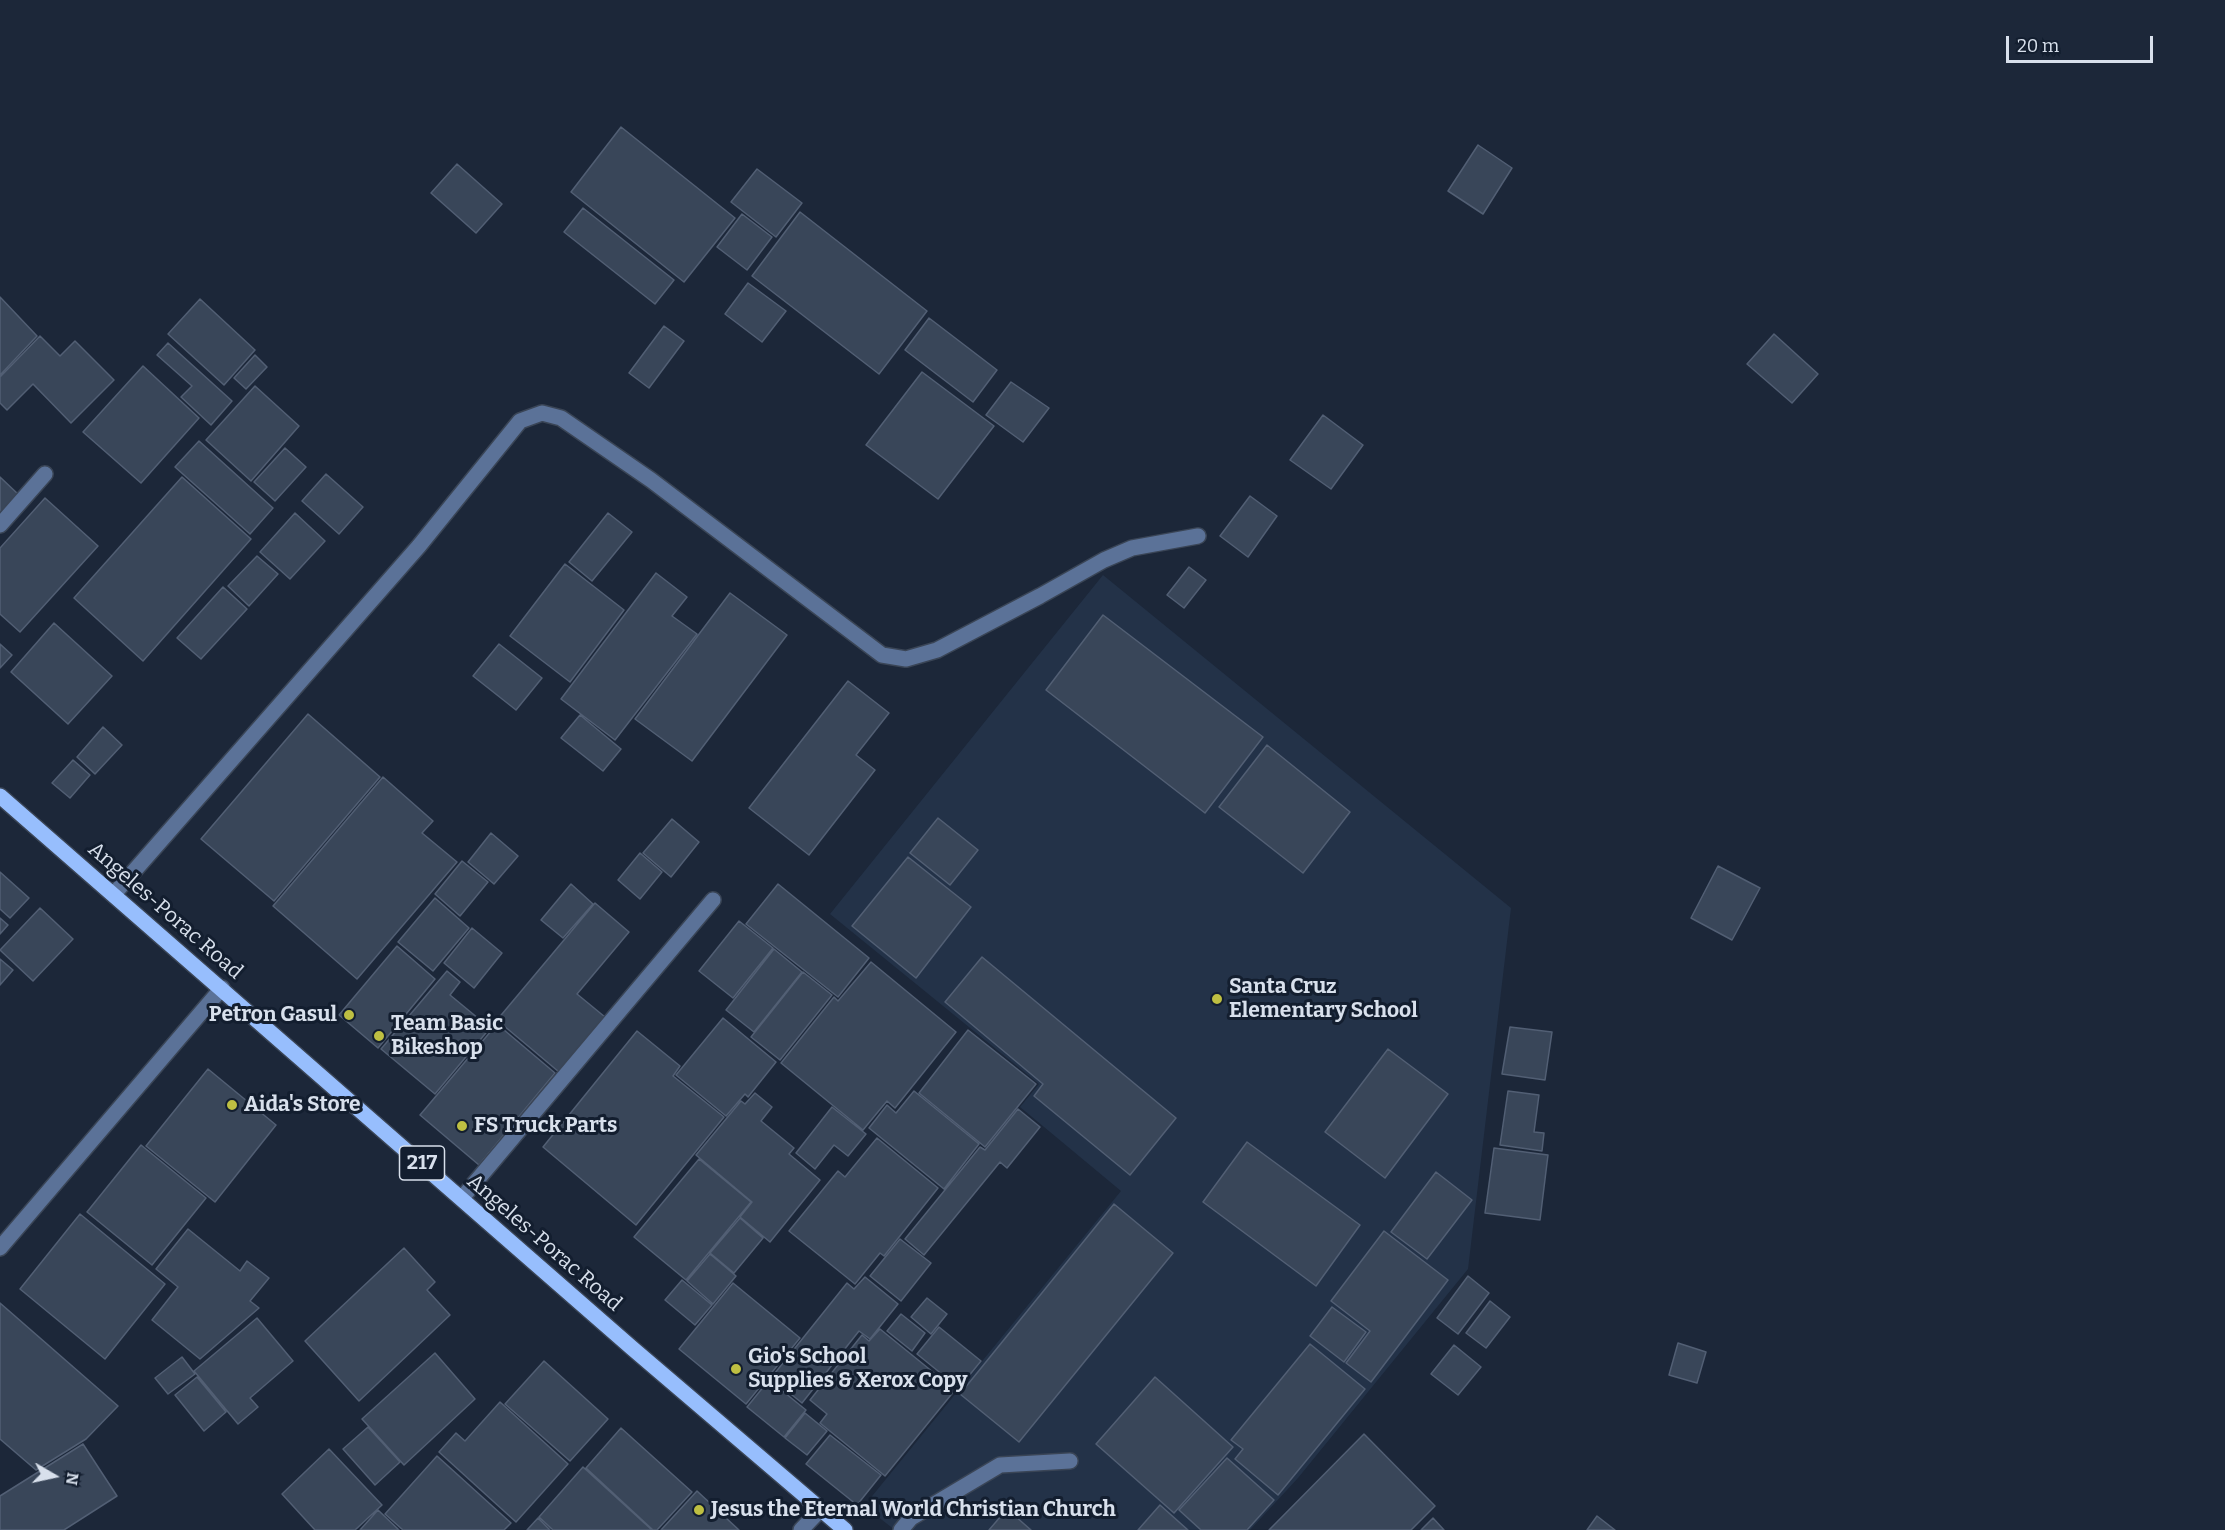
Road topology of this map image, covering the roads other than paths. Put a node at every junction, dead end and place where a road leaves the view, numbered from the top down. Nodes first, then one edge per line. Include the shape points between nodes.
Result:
1 (45, 474) dead end
2 (0, 525) edge
3 (1198, 536) dead end
4 (0, 796) edge
5 (114, 894) junction
6 (713, 900) dead end
7 (222, 988) junction
8 (462, 1198) junction
9 (0, 1248) edge
10 (1070, 1461) dead end
11 (820, 1510) junction
12 (801, 1530) edge
13 (845, 1530) edge
14 (902, 1530) edge

1 - 2 street
3 - 5 street via 1132,548 1104,560 937,650 906,659 882,655 651,480 561,418 542,412 520,421 419,546
4 - 5 main road, Angeles-Porac Road / 217
5 - 7 main road, Angeles-Porac Road / 217
6 - 8 street
7 - 8 main road, Angeles-Porac Road / 217
7 - 9 street
8 - 11 main road, Angeles-Porac Road / 217
10 - 14 street via 1000,1465 911,1518
11 - 12 street
11 - 13 main road, Angeles-Porac Road / 217

